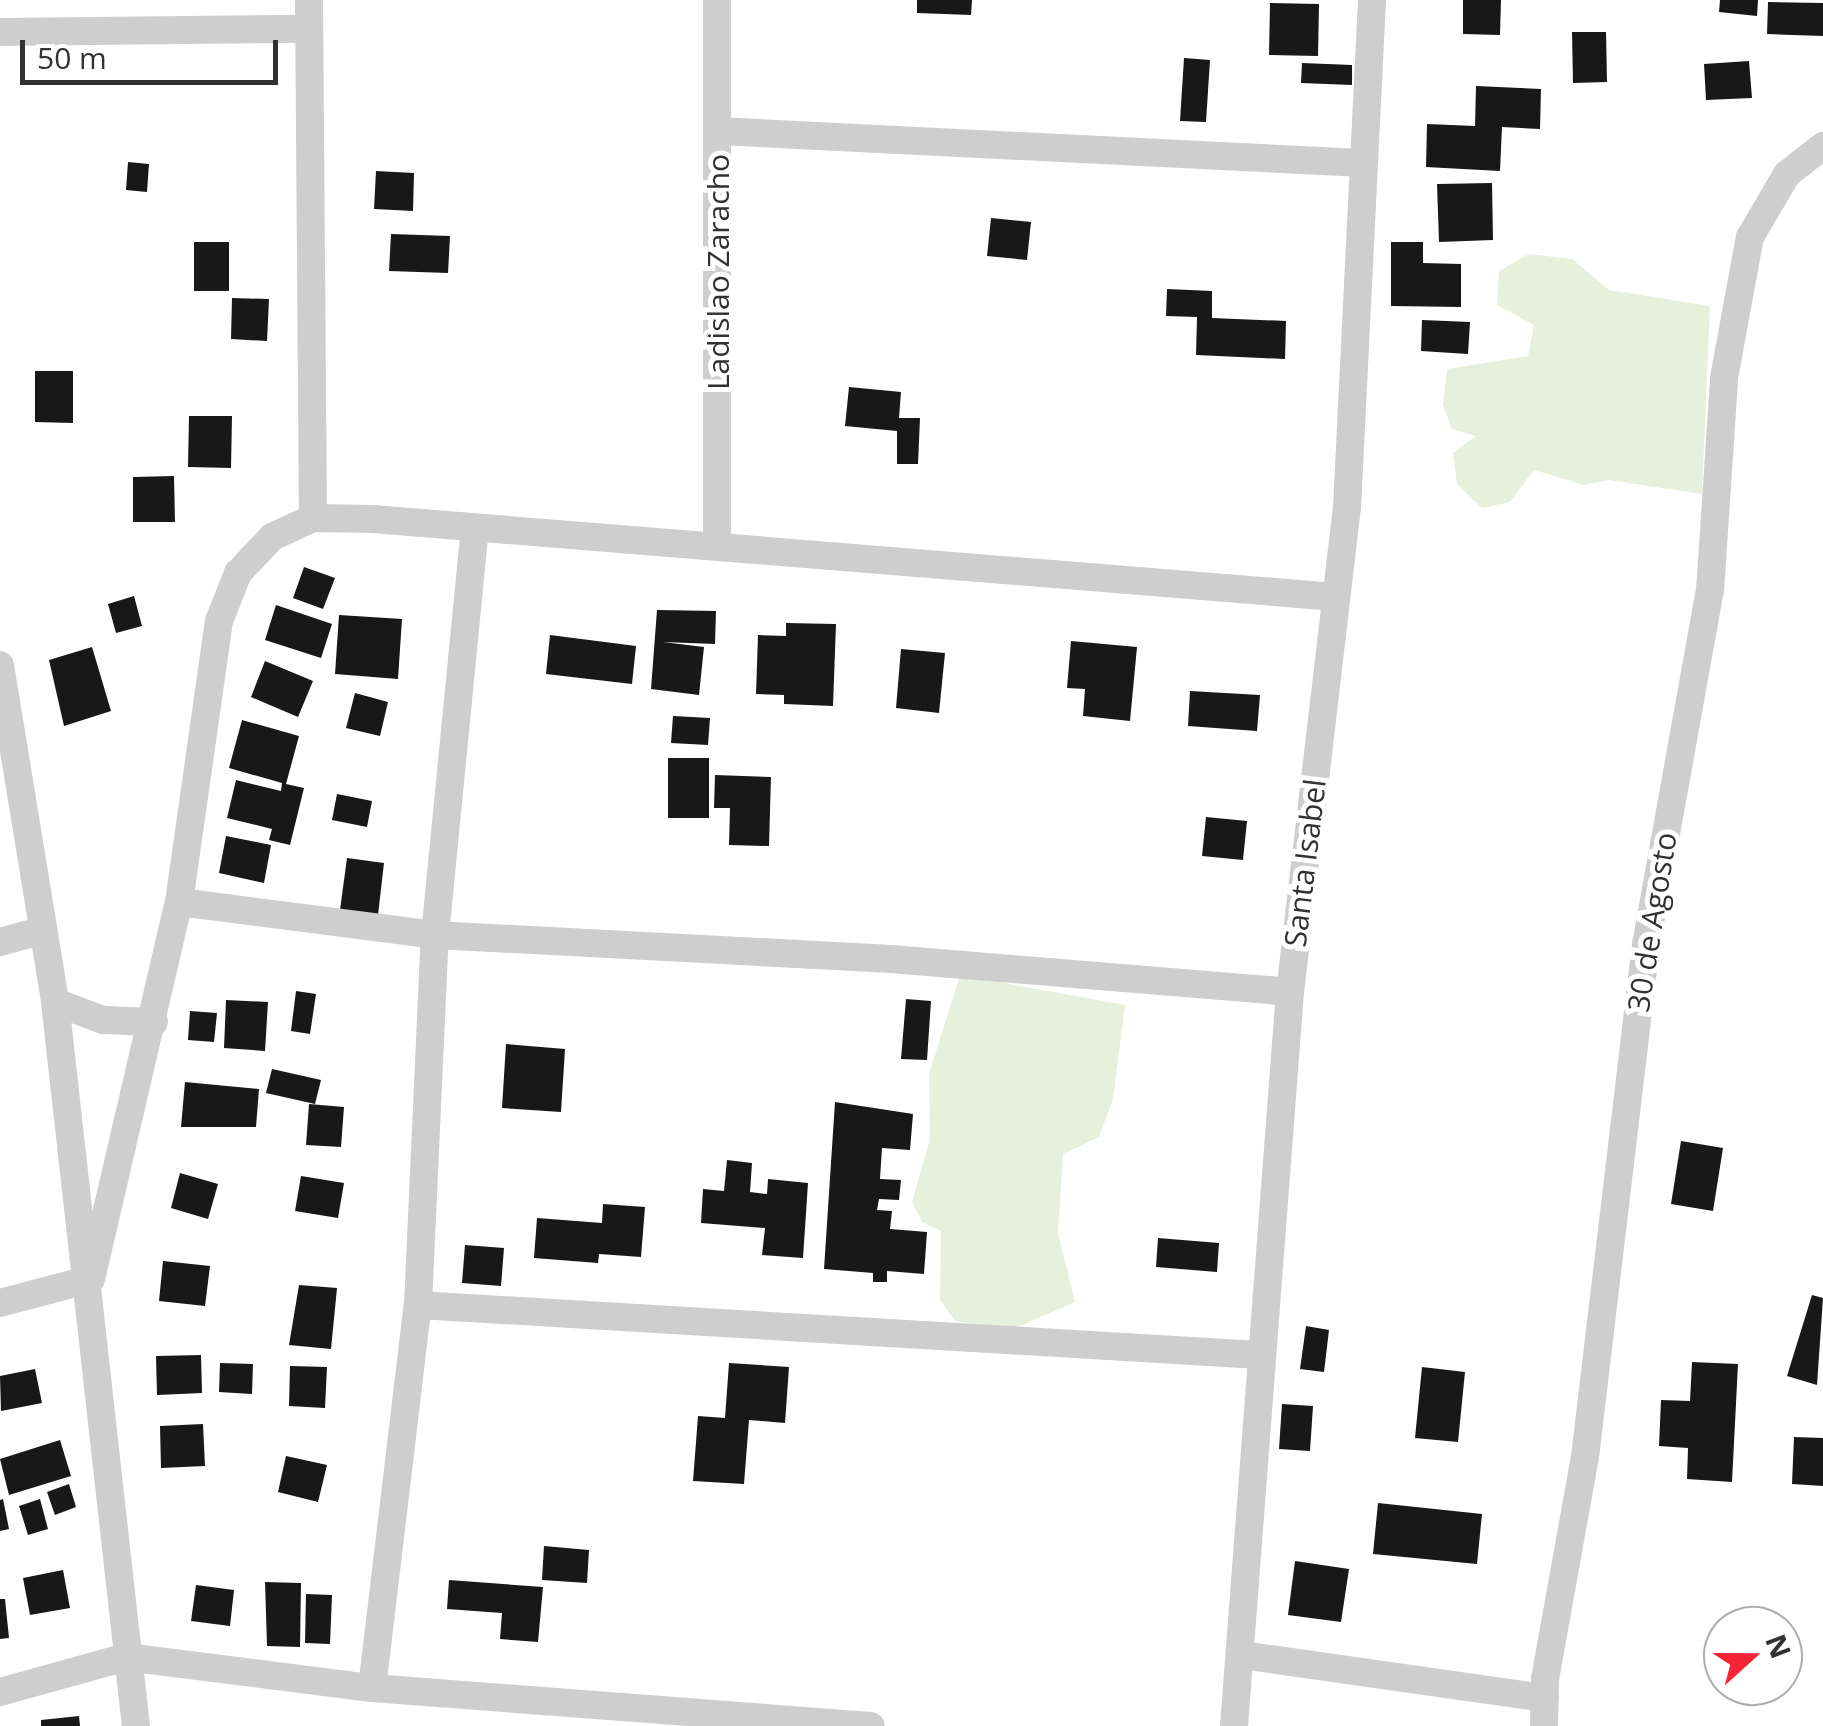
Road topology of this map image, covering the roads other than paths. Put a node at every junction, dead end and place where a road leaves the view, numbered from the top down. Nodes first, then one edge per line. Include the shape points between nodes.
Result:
1 (309, 0) edge
2 (716, 0) edge
3 (1372, 0) edge
4 (309, 29) junction
5 (0, 32) edge
6 (718, 131) junction
7 (1823, 146) edge
8 (1363, 163) junction
9 (313, 518) junction
10 (476, 530) junction
11 (717, 544) junction
12 (1336, 597) junction
13 (0, 664) edge
14 (179, 902) junction
15 (43, 930) junction
16 (435, 935) junction
17 (0, 942) edge
18 (1290, 992) junction
19 (56, 1002) junction
20 (154, 1022) junction
21 (90, 1280) junction
22 (0, 1303) edge
23 (418, 1306) junction
24 (1258, 1355) junction
25 (1242, 1656) junction
26 (126, 1658) junction
27 (372, 1688) junction
28 (0, 1692) edge
29 (1544, 1712) edge
30 (136, 1726) edge
31 (871, 1726) edge
32 (1234, 1726) edge

1 - 4 street
2 - 6 street, Ladislao Zaracho
3 - 8 street, Santa Isabel
4 - 5 street
4 - 9 street
6 - 8 street
6 - 11 street, Ladislao Zaracho
7 - 29 street, 30 de Agosto via 1787,174 1750,237 1724,378 1710,591 1646,946 1603,1260 1585,1457
8 - 12 street, Santa Isabel via 1347,508
9 - 10 street
9 - 14 street via 272,536 238,573 220,621
10 - 11 street
10 - 16 street
11 - 12 street
12 - 18 street, Santa Isabel
13 - 15 street
14 - 16 street
14 - 20 street
15 - 17 street
15 - 19 street
16 - 18 street via 891,959
16 - 23 street
18 - 24 street, Santa Isabel
19 - 20 street via 102,1020
19 - 21 street
20 - 21 street
21 - 22 street
21 - 26 street
23 - 24 street
23 - 27 street
24 - 25 street, Santa Isabel
25 - 29 street
25 - 32 street, Santa Isabel
26 - 27 street
26 - 28 street
26 - 30 street
27 - 31 street

